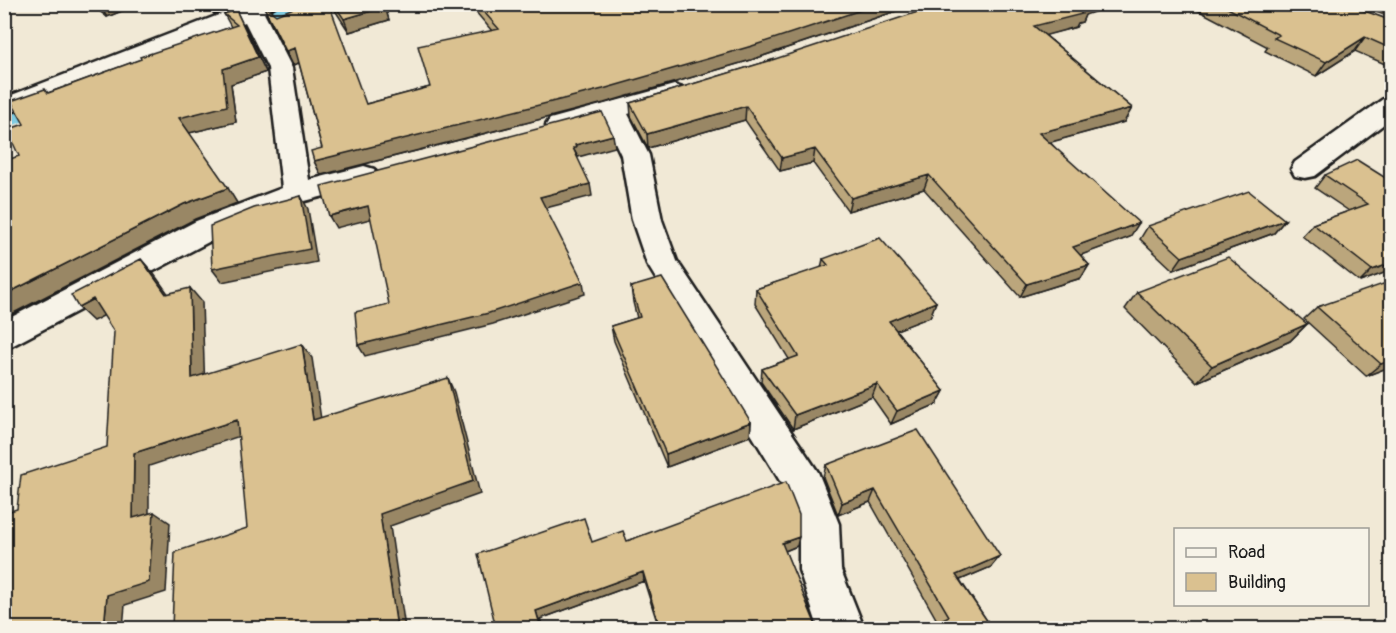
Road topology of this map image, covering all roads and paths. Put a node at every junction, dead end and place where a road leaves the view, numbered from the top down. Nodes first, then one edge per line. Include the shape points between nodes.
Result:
1 (259, 14) edge
2 (693, 87) edge
3 (1392, 105) edge
4 (4, 107) edge
5 (613, 111) junction
6 (532, 132) edge
7 (394, 169) edge
8 (1305, 169) dead end
9 (297, 193) junction
10 (4, 337) edge
11 (842, 628) edge

1 - 4 street
1 - 9 street via 280,68
2 - 5 street
3 - 8 street
5 - 6 street
5 - 11 street via 634,155 647,220 663,264 804,484 819,524 820,570
7 - 9 street
9 - 10 street via 207,230

